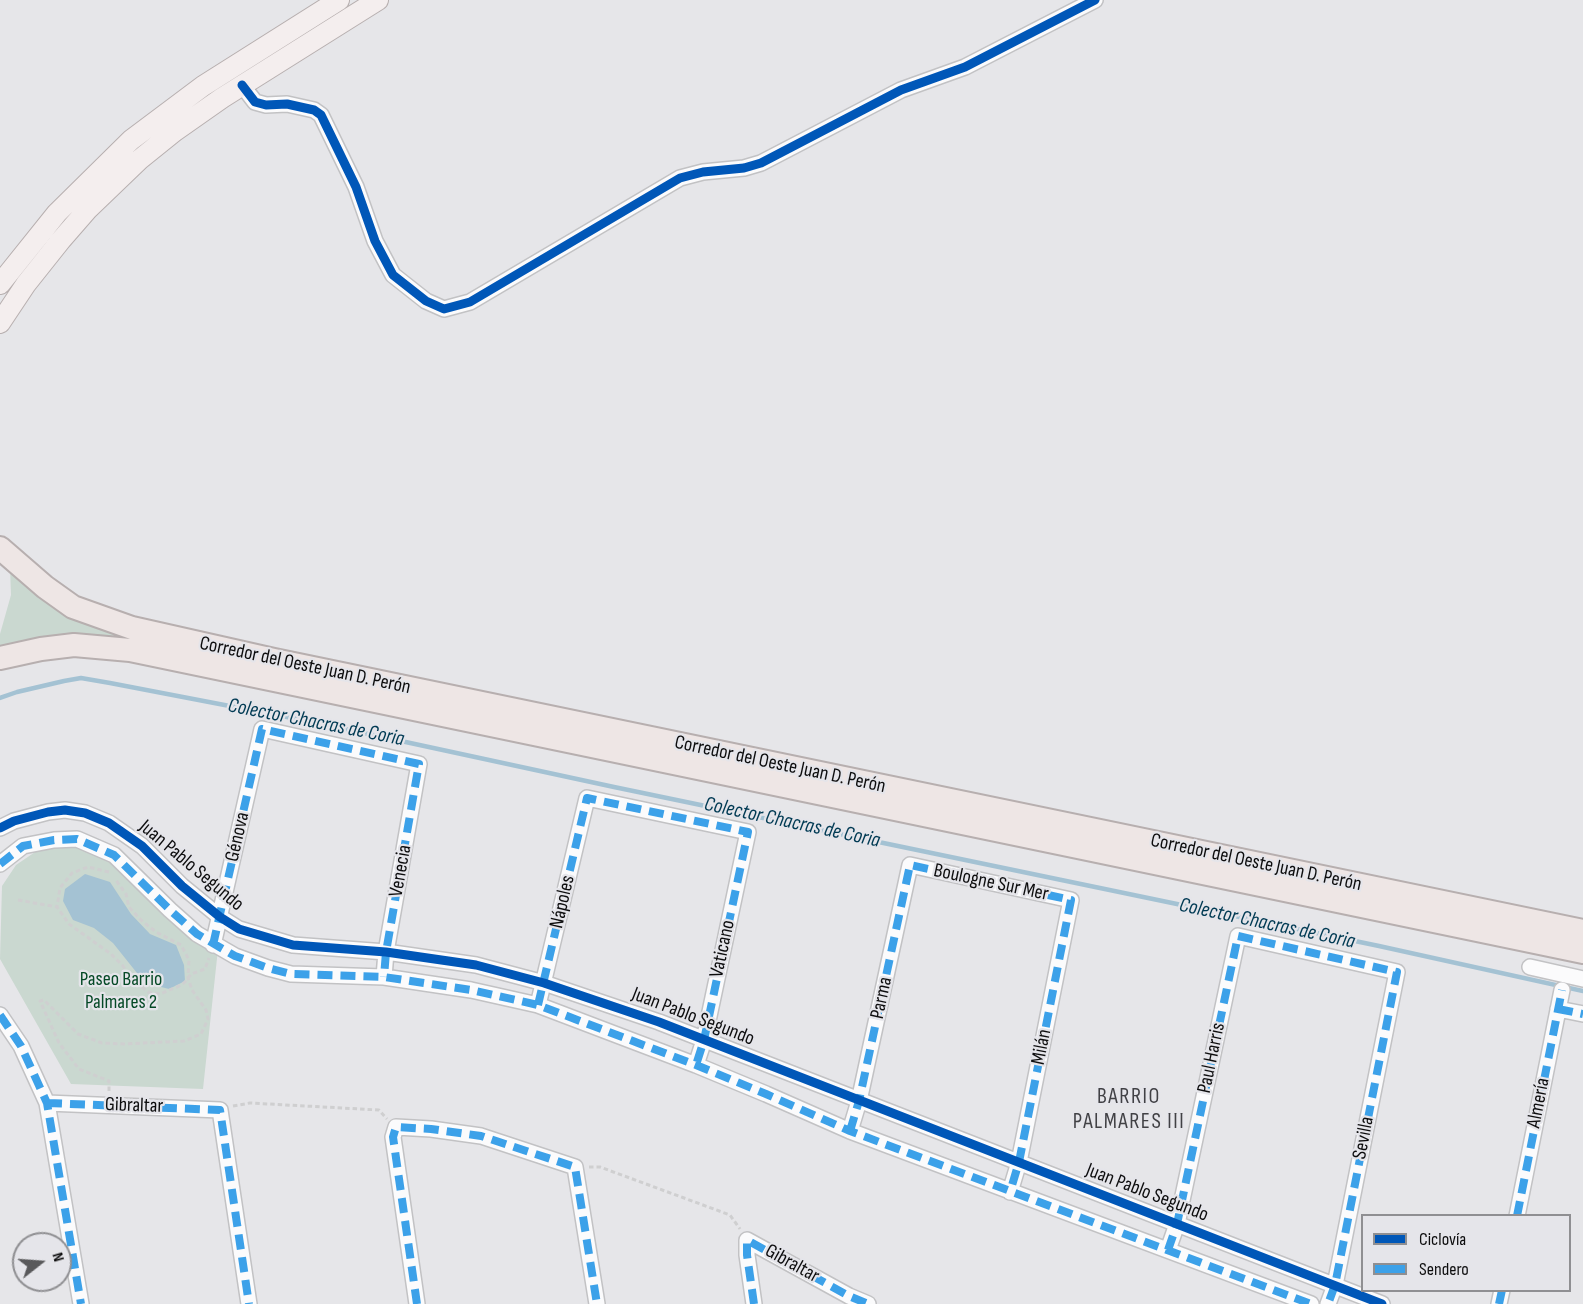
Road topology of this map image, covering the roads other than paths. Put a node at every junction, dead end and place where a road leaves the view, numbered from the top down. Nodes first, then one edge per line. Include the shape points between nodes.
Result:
1 (339, 0) edge
2 (378, 0) edge
3 (1095, 0) edge
4 (242, 85) junction
5 (0, 284) edge
6 (0, 323) edge
7 (0, 548) edge
8 (0, 658) edge
9 (419, 765) joint
10 (0, 828) edge
11 (748, 832) joint
12 (0, 864) edge
13 (910, 865) joint
14 (1071, 900) joint
15 (220, 917) junction
16 (1583, 931) edge
17 (213, 945) junction
18 (386, 952) junction
19 (1583, 952) edge
20 (1530, 967) dead end
21 (1397, 972) joint
22 (384, 977) junction
23 (1583, 980) edge
24 (544, 983) junction
25 (1562, 990) dead end
26 (538, 1005) junction
27 (1558, 1009) junction
28 (0, 1014) edge
29 (1583, 1014) edge
30 (704, 1040) junction
31 (696, 1065) junction
32 (859, 1101) junction
33 (47, 1103) junction
34 (850, 1131) junction
35 (1019, 1162) junction
36 (1010, 1192) junction
37 (1517, 1214) edge
38 (1177, 1224) junction
39 (1168, 1250) junction
40 (1335, 1285) junction
41 (81, 1304) edge
42 (249, 1304) edge
43 (417, 1304) edge
44 (597, 1304) edge
45 (754, 1304) edge
46 (868, 1304) edge
47 (1311, 1304) edge
48 (1328, 1304) edge
49 (1382, 1304) edge

1 - 5 main road via 202,86 131,140 57,213
2 - 4 main road
3 - 4 street via 965,67 901,90 761,163 680,178 470,302 444,309 426,301 393,275 321,115 286,104 255,102
4 - 6 main road via 166,138 105,192 49,254
7 - 16 highway, Corredor del Oeste Juan D. Perón via 74,607 132,628
8 - 19 highway, Corredor del Oeste Juan D. Perón via 74,645 130,650
9 - 15 street, Génova via 262,729
9 - 18 street, Venecia
10 - 15 street, Juan Pablo Segundo via 26,817 65,810 85,813 109,823 142,846
11 - 24 street, Nápoles via 587,798
11 - 30 street, Vaticano
12 - 17 street, Juan Pablo Segundo via 23,846 77,838 114,855 170,910
13 - 14 street, Boulogne Sur Mer
13 - 32 street, Parma
14 - 35 street, Milán
15 - 17 street, Génova
15 - 18 street, Juan Pablo Segundo via 239,929 292,945
17 - 22 street, Juan Pablo Segundo via 291,974
18 - 22 street, Venecia
18 - 24 street, Juan Pablo Segundo via 476,965
20 - 23 street
21 - 38 street, Paul Harris via 1238,936
21 - 40 street, Sevilla
22 - 26 street, Juan Pablo Segundo
24 - 26 street, Nápoles
24 - 30 street, Juan Pablo Segundo
25 - 27 street, Almería
26 - 31 street, Juan Pablo Segundo
27 - 29 street
27 - 37 street, Almería
28 - 33 street via 21,1046
30 - 31 street, Vaticano
30 - 32 street, Juan Pablo Segundo
31 - 34 street, Juan Pablo Segundo
32 - 34 street, Parma
32 - 35 street, Juan Pablo Segundo
33 - 41 street
33 - 42 street, Gibraltar via 220,1110
34 - 36 street, Juan Pablo Segundo
35 - 36 street, Milán
35 - 38 street, Juan Pablo Segundo
36 - 39 street, Juan Pablo Segundo
38 - 39 street, Paul Harris
38 - 40 street, Juan Pablo Segundo
39 - 47 street, Juan Pablo Segundo
40 - 48 street, Sevilla
40 - 49 street, Juan Pablo Segundo
43 - 44 street via 393,1137 396,1127 481,1136 575,1167
45 - 46 street, Gibraltar via 747,1240

